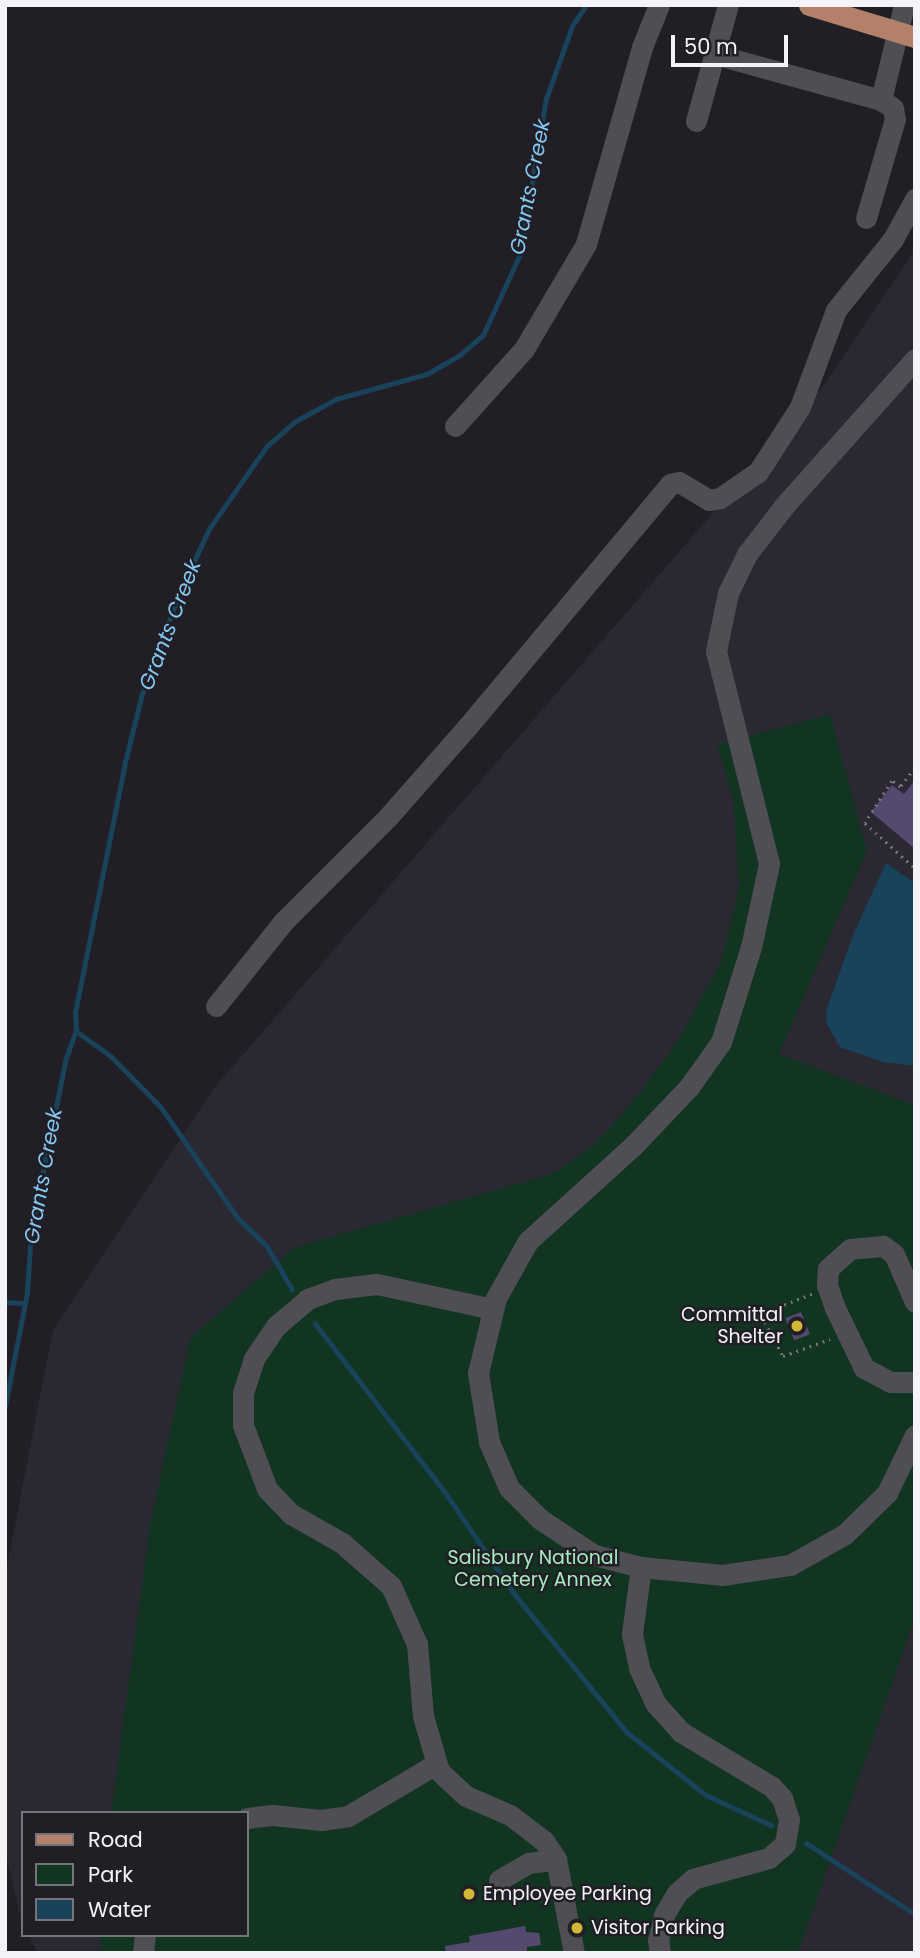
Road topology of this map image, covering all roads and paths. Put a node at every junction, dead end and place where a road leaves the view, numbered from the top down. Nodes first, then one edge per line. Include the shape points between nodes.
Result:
1 (659, 5) edge
2 (728, 5) edge
3 (904, 5) edge
4 (819, 7) edge
5 (906, 35) edge
6 (714, 54) junction
7 (881, 100) junction
8 (696, 121) dead end
9 (915, 199) edge
10 (866, 218) dead end
11 (915, 359) edge
12 (455, 426) dead end
13 (915, 768) edge
14 (915, 868) edge
15 (216, 1006) dead end
16 (828, 1287) junction
17 (913, 1289) edge
18 (494, 1309) junction
19 (845, 1333) junction
20 (915, 1382) edge
21 (915, 1435) edge
22 (641, 1567) junction
23 (436, 1764) junction
24 (248, 1818) edge
25 (556, 1859) junction
26 (499, 1880) dead end
27 (574, 1953) edge
28 (660, 1953) edge

1 - 12 lane via 642,47 586,244 524,349
2 - 6 lane
3 - 5 lane
4 - 5 main road
5 - 7 lane
6 - 7 lane
6 - 8 lane
7 - 10 lane via 893,108 895,119
9 - 15 lane via 893,239 836,310 800,407 758,472 720,498 709,500 679,482 670,484 459,736 388,817 283,922
11 - 18 lane via 784,506 747,554 728,593 716,652 769,864 751,947 721,1042 689,1087 634,1145 528,1241
13 - 14 path via 900,787 891,781 865,823
16 - 17 lane via 828,1269 836,1258 868,1245 883,1246 894,1254
16 - 19 lane
16 - 19 path via 770,1311 765,1322 783,1356
18 - 22 lane via 478,1373 489,1442 509,1488 540,1518 594,1555
18 - 23 lane via 376,1284 335,1289 308,1299 276,1326 254,1359 243,1393 243,1425 267,1489 290,1514 374,1567 405,1613 416,1644 423,1716
19 - 20 lane via 864,1368 890,1382
21 - 22 lane via 887,1493 845,1534 790,1565 722,1575
22 - 28 lane via 632,1634 639,1668 655,1703 681,1732 772,1787 782,1798 789,1819 785,1844 769,1858 693,1879 677,1894 664,1915
23 - 24 lane via 348,1816
23 - 25 lane via 466,1796 532,1830
25 - 26 lane via 529,1863
25 - 27 lane

